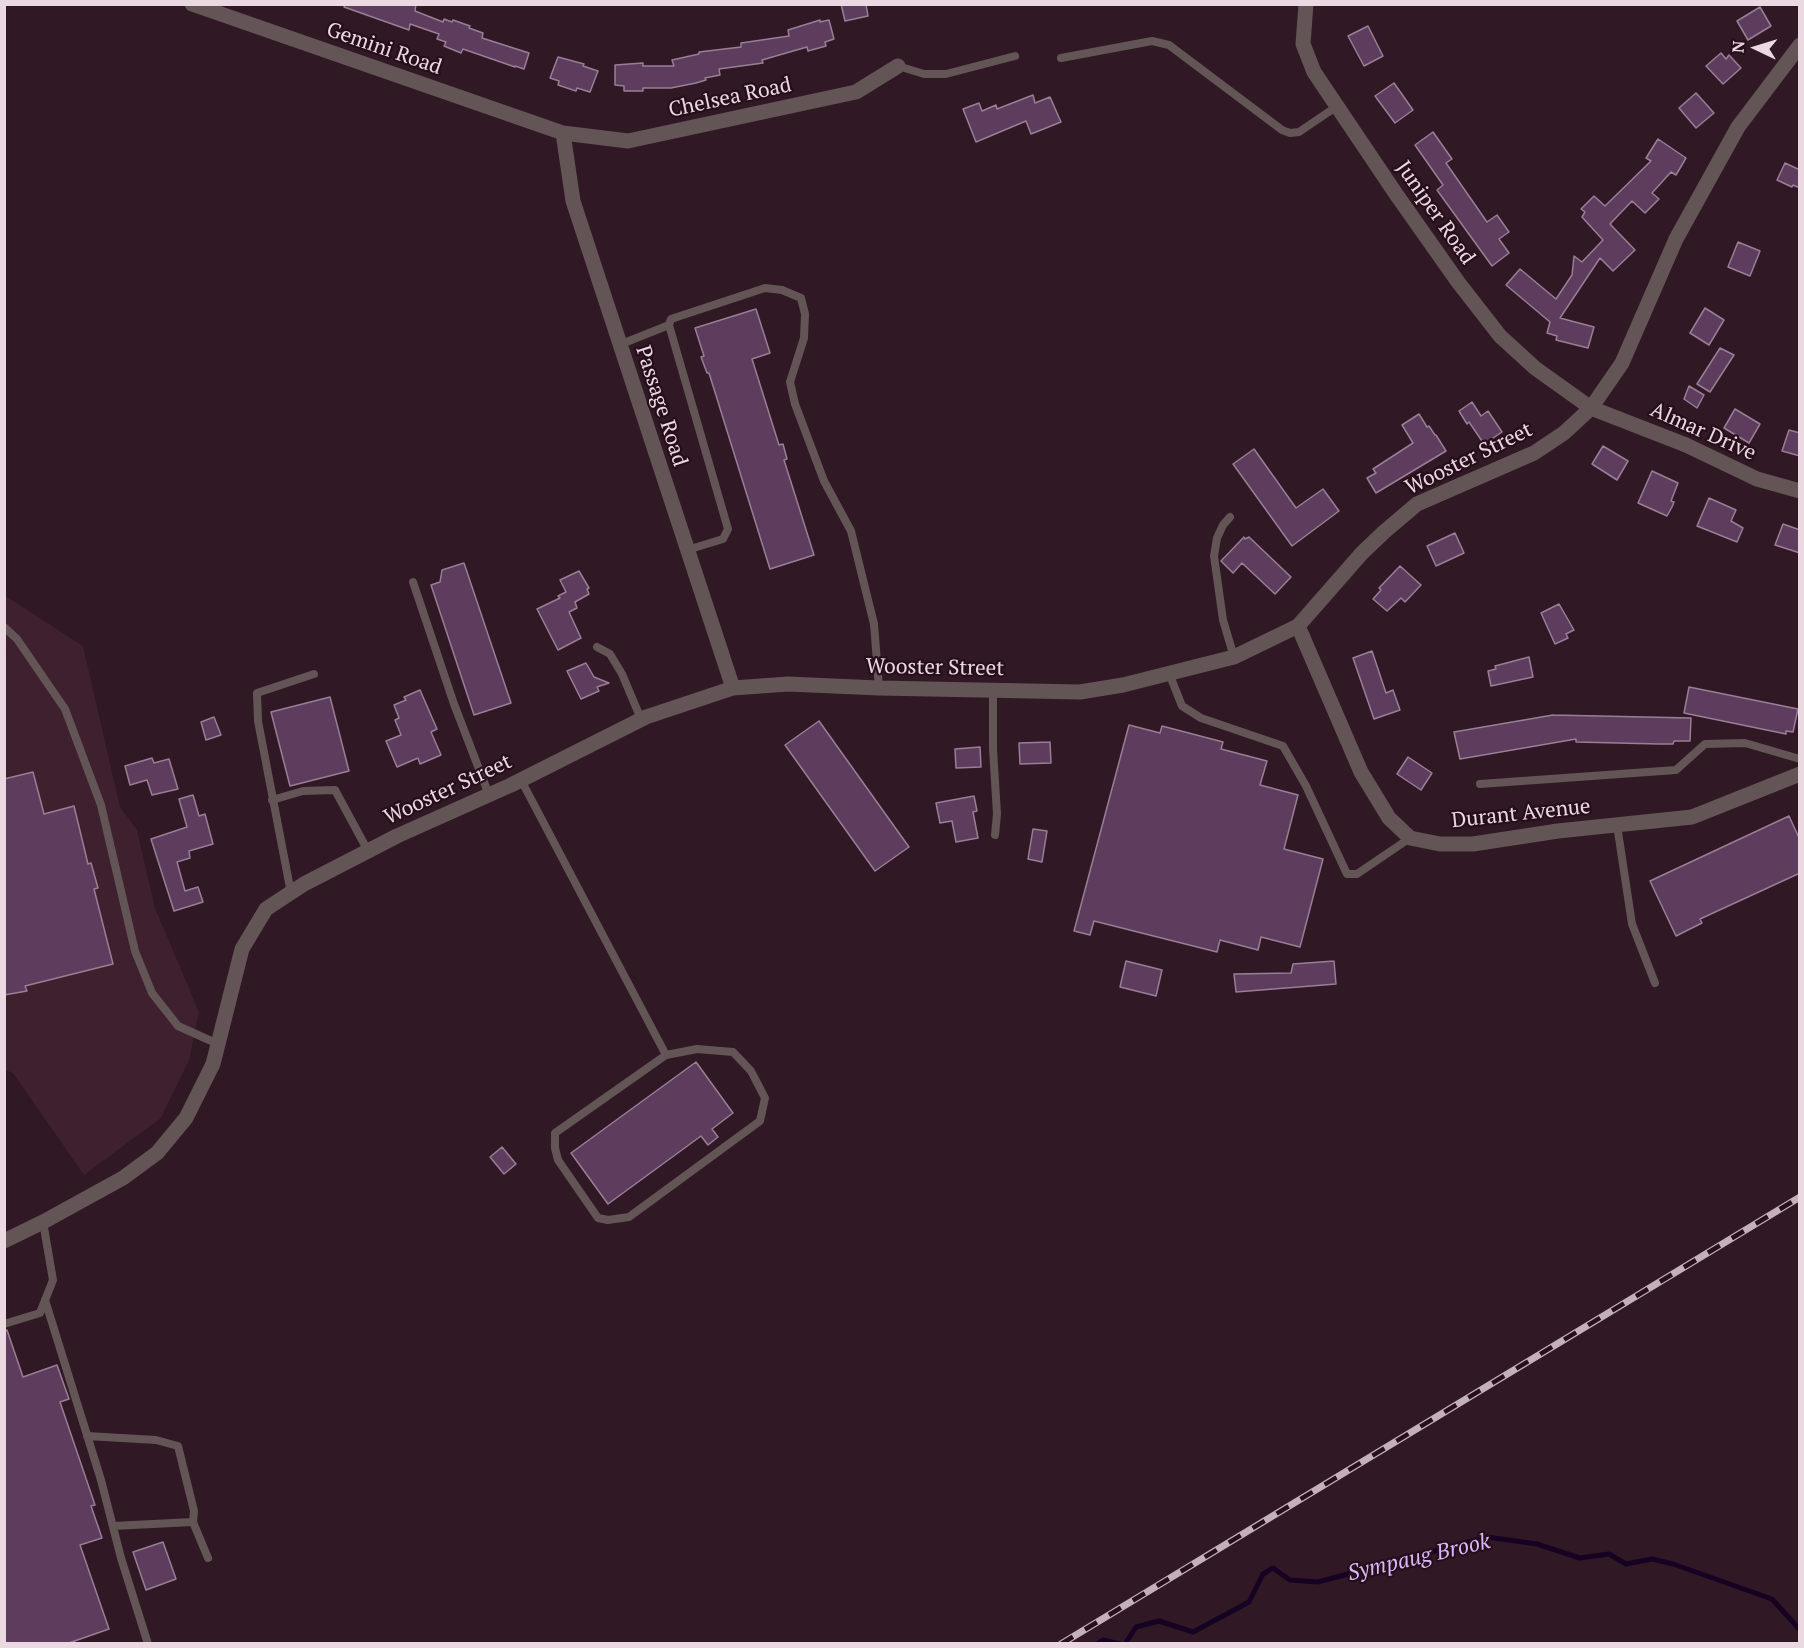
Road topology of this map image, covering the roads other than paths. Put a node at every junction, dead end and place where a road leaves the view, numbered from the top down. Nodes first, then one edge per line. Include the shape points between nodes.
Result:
1 (192, 4) edge
2 (1306, 4) edge
3 (1800, 45) edge
4 (1015, 56) dead end
5 (1061, 58) dead end
6 (898, 66) joint
7 (1336, 107) junction
8 (563, 133) junction
9 (669, 325) junction
10 (619, 345) junction
11 (1591, 408) junction
12 (1800, 491) edge
13 (1230, 517) dead end
14 (687, 550) junction
15 (413, 582) dead end
16 (1298, 626) junction
17 (4, 627) edge
18 (597, 646) dead end
19 (1234, 657) junction
20 (1169, 673) junction
21 (314, 674) dead end
22 (733, 688) junction
23 (879, 688) junction
24 (993, 691) junction
25 (641, 719) junction
26 (1800, 759) edge
27 (1800, 774) edge
28 (521, 780) junction
29 (1480, 784) dead end
30 (489, 795) junction
31 (272, 800) junction
32 (1617, 825) junction
33 (994, 835) dead end
34 (1410, 838) junction
35 (368, 851) junction
36 (291, 893) junction
37 (1655, 983) dead end
38 (218, 1044) junction
39 (666, 1055) junction
40 (43, 1222) junction
41 (4, 1241) edge
42 (45, 1300) junction
43 (4, 1324) edge
44 (87, 1436) junction
45 (193, 1522) junction
46 (113, 1526) junction
47 (208, 1558) dead end
48 (148, 1644) edge

1 - 8 street, Gemini Road
2 - 7 street, Juniper Road via 1303,44 1314,72
3 - 11 street, Wooster Street via 1737,127 1676,239 1622,363
4 - 6 lane via 946,74 924,74
5 - 7 lane via 1152,41 1169,45 1290,133 1299,132
6 - 8 street, Chelsea Road via 856,92 628,141
7 - 11 street, Juniper Road via 1500,336 1535,368
8 - 10 street, Passage Road via 573,201
9 - 10 lane
9 - 14 lane via 728,529 723,539
9 - 23 lane via 671,319 765,288 801,298 804,338 790,382 824,481 851,531 874,624
10 - 14 street, Passage Road
11 - 12 street, Almar Drive via 1686,445 1757,479
11 - 16 street, Wooster Street via 1534,453 1417,504 1369,546
13 - 19 lane via 1217,538 1214,556 1223,620
14 - 22 street, Passage Road
15 - 30 lane
16 - 19 street, Wooster Street
16 - 34 street via 1361,772 1389,818
17 - 38 lane via 17,639 65,709 101,805 135,951 152,993 178,1026
18 - 25 lane via 610,654
19 - 20 street, Wooster Street
20 - 24 street, Wooster Street via 1080,692
20 - 34 lane via 1182,706 1201,718 1283,746 1347,874 1357,874
21 - 31 lane via 257,693
22 - 23 street, Wooster Street via 788,684
22 - 25 street, Wooster Street
23 - 24 street, Wooster Street
24 - 33 lane via 997,814
25 - 28 street, Wooster Street
26 - 29 lane via 1745,743 1706,744 1676,770
27 - 32 street, Durant Avenue via 1692,817
28 - 30 street, Wooster Street
28 - 39 lane
30 - 35 street, Wooster Street
31 - 35 lane via 303,791 335,790
31 - 36 lane
32 - 34 street, Durant Avenue via 1473,844 1440,844
32 - 37 lane via 1632,924
35 - 36 street, Wooster Street
36 - 38 street, Wooster Street via 266,909 242,949
38 - 40 street, Wooster Street via 213,1064 186,1118 157,1153 123,1178
39 - 39 lane via 697,1049 733,1052 751,1071 765,1098 760,1121 629,1217 598,1218 558,1161 555,1133
40 - 41 street, Wooster Street
40 - 42 lane via 53,1280
42 - 43 lane via 40,1313
42 - 44 lane
44 - 45 lane via 156,1440 178,1446 194,1511
44 - 46 lane
45 - 46 lane
45 - 47 lane
46 - 48 lane

